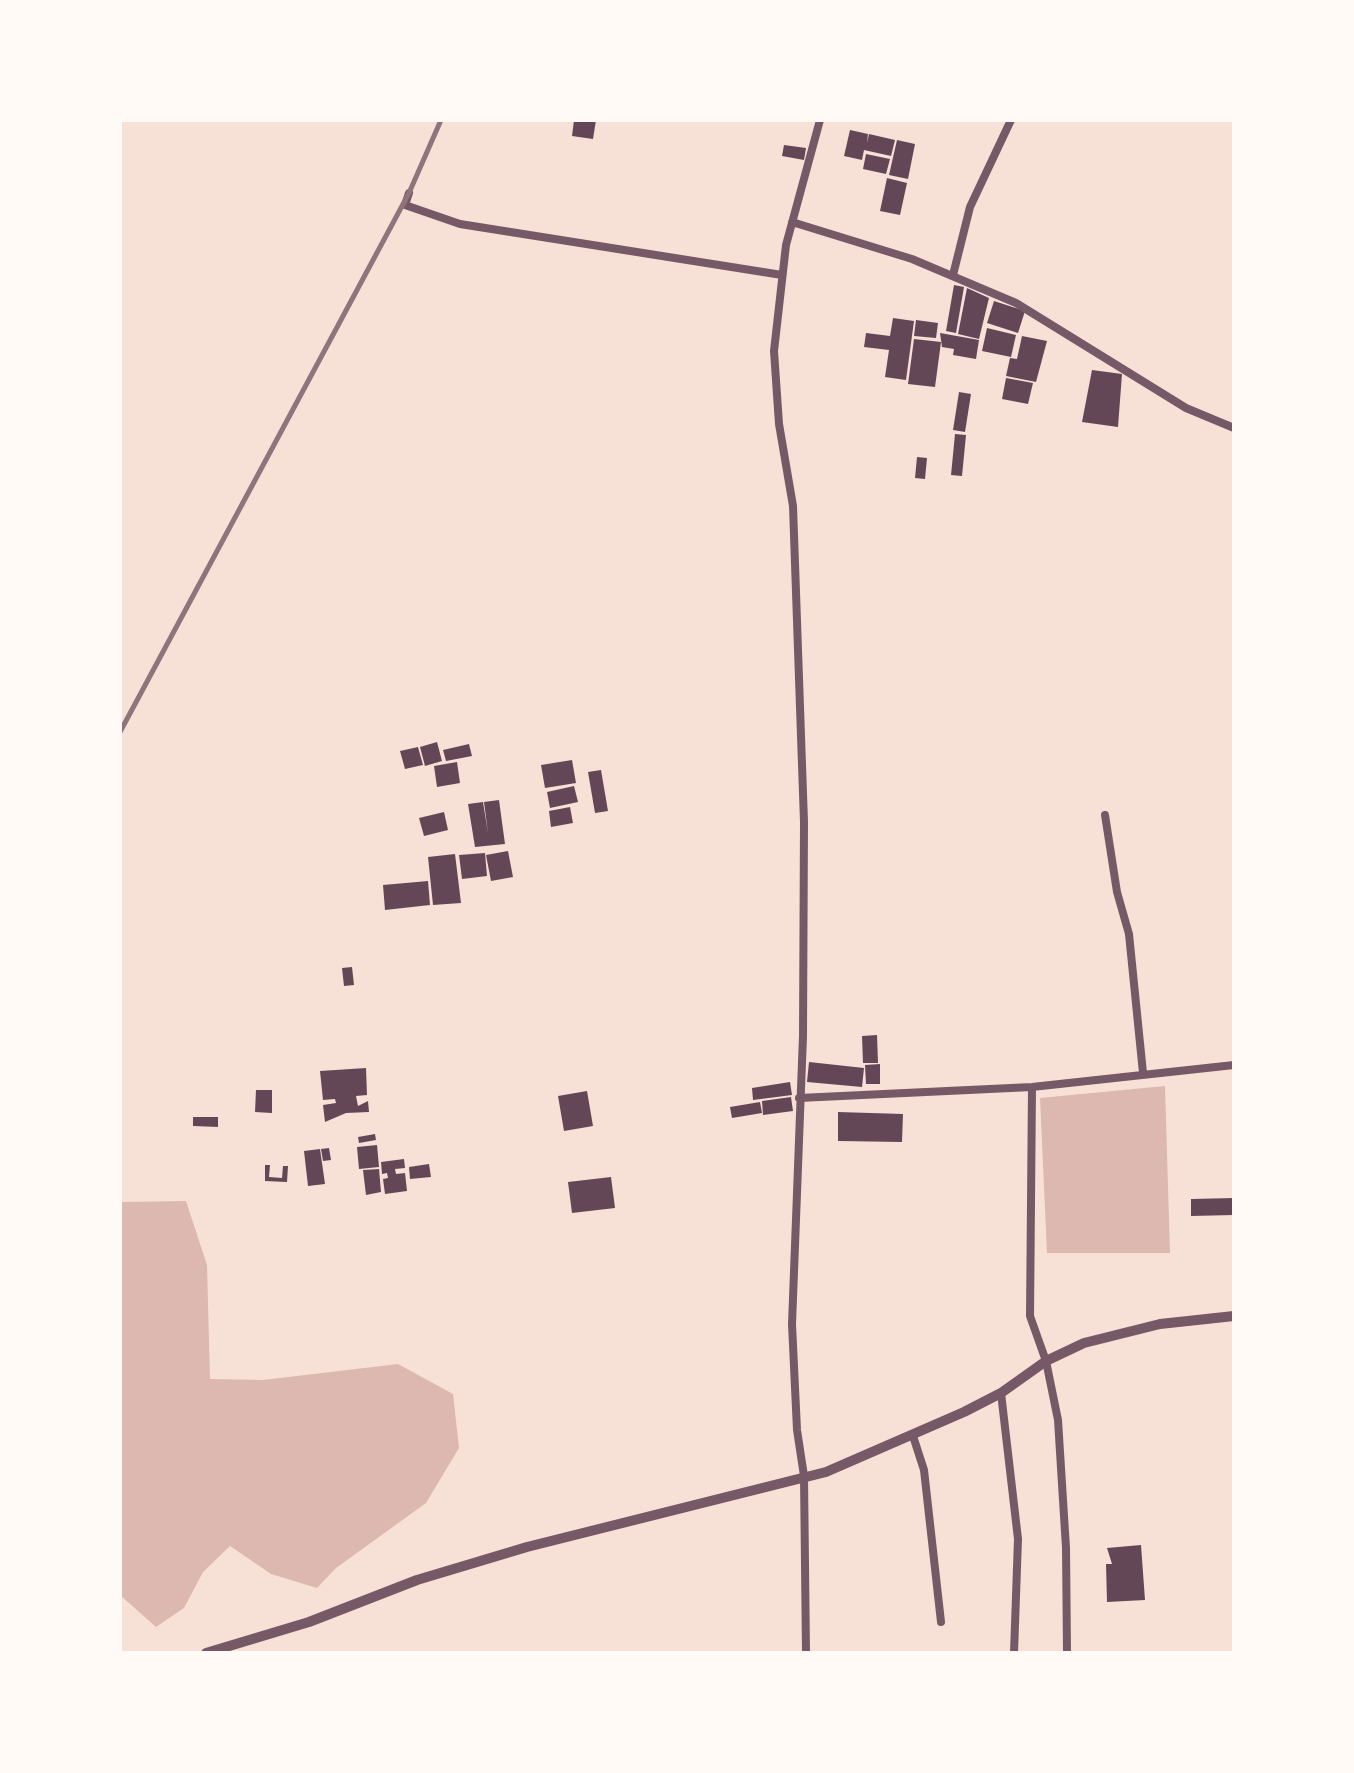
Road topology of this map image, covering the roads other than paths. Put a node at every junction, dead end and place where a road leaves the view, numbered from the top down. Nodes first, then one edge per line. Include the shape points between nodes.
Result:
1 (820, 120) edge
2 (1011, 120) edge
3 (409, 193) dead end
4 (792, 222) junction
5 (782, 275) junction
6 (953, 275) junction
7 (1234, 428) edge
8 (1105, 815) dead end
9 (1234, 1065) edge
10 (1143, 1073) junction
11 (1032, 1087) junction
12 (799, 1098) junction
13 (1234, 1316) edge
14 (1046, 1361) junction
15 (1001, 1393) junction
16 (913, 1436) junction
17 (804, 1476) junction
18 (941, 1622) dead end
19 (206, 1653) edge
20 (806, 1653) edge
21 (1014, 1653) edge
22 (1067, 1653) edge

1 - 4 street
2 - 6 street via 970,207
3 - 5 street via 405,205 460,224
4 - 5 street
4 - 6 street
5 - 12 street via 774,351 793,506 804,822
6 - 7 street via 1016,303 1186,408
8 - 10 street via 1129,934
9 - 10 street
10 - 11 street
11 - 12 street
11 - 14 street via 1030,1316
12 - 17 street via 792,1324
13 - 14 street via 1160,1324 1084,1343
14 - 15 street
14 - 22 street via 1058,1420
15 - 16 street
15 - 21 street via 1018,1539
16 - 17 street
16 - 18 street via 924,1470
17 - 19 street via 444,1571 309,1622
17 - 20 street

